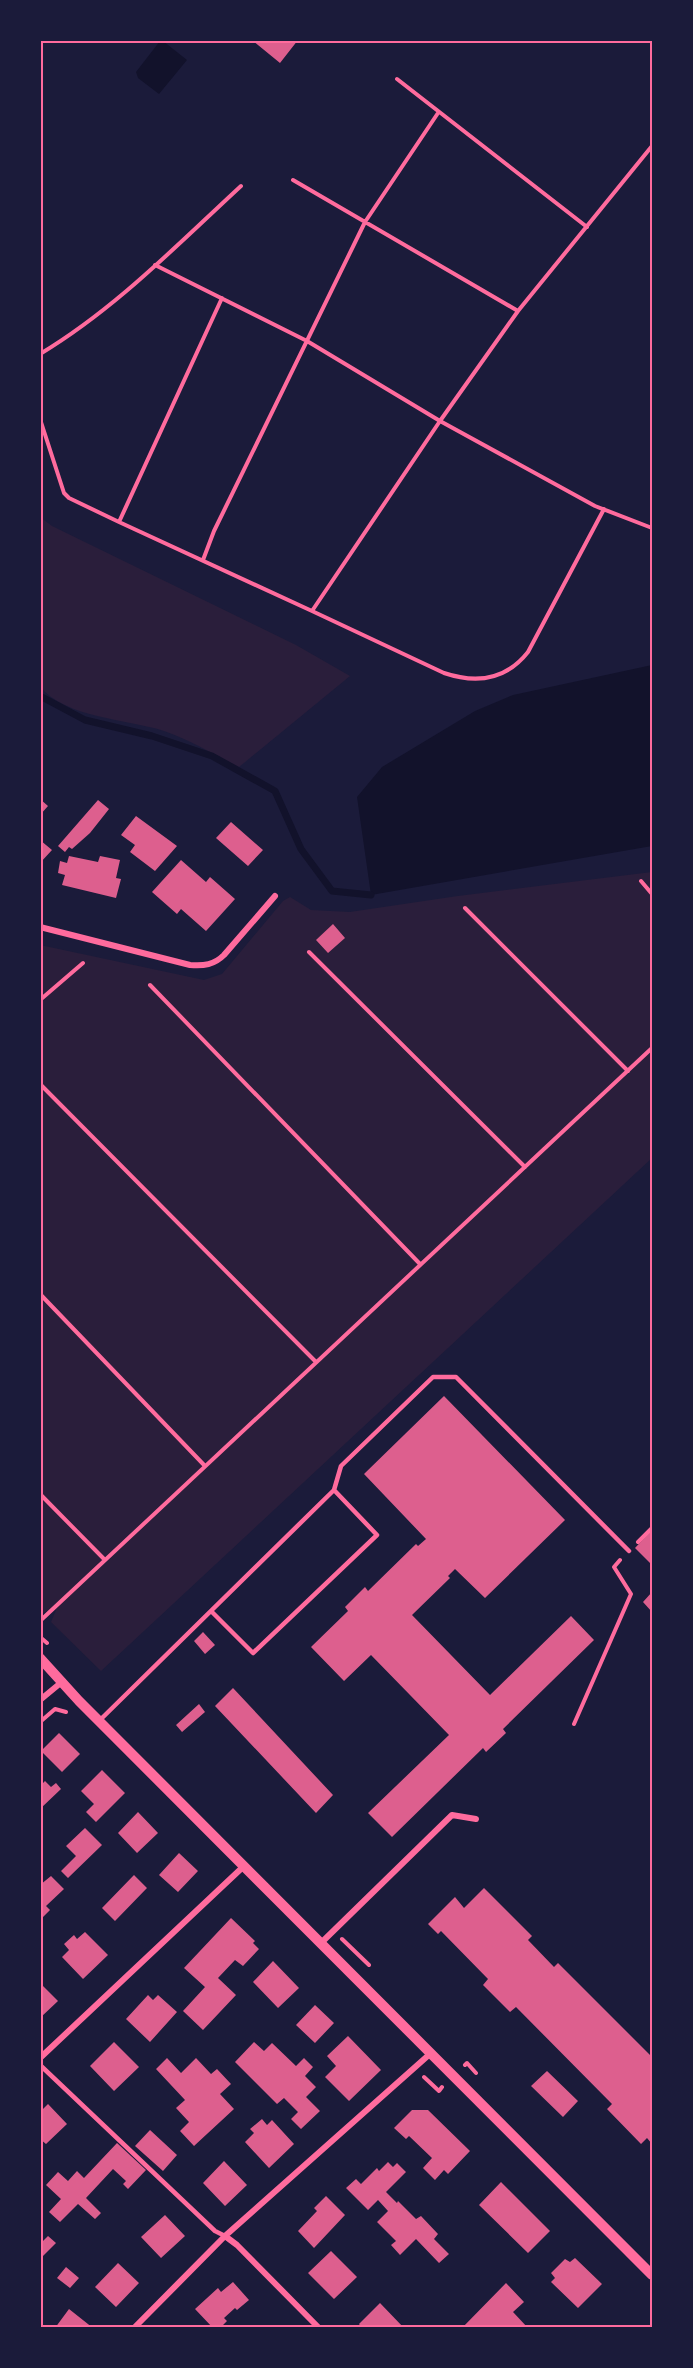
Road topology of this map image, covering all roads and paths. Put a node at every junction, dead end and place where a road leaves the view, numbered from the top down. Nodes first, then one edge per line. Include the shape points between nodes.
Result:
1 (396, 79) dead end
2 (438, 113) junction
3 (652, 146) edge
4 (293, 180) dead end
5 (241, 186) dead end
6 (365, 222) junction
7 (586, 227) junction
8 (154, 265) junction
9 (222, 298) junction
10 (518, 311) junction
11 (307, 341) junction
12 (40, 354) edge
13 (40, 419) edge
14 (440, 421) junction
15 (604, 509) junction
16 (119, 522) junction
17 (652, 528) edge
18 (203, 560) junction
19 (312, 611) junction
20 (641, 882) dead end
21 (652, 894) edge
22 (275, 896) dead end
23 (465, 908) dead end
24 (40, 927) edge
25 (309, 952) dead end
26 (83, 963) dead end
27 (150, 985) dead end
28 (40, 1000) edge
29 (652, 1048) edge
30 (628, 1071) junction
31 (40, 1084) edge
32 (525, 1167) junction
33 (420, 1264) junction
34 (40, 1294) edge
35 (316, 1362) junction
36 (205, 1466) junction
37 (334, 1490) junction
38 (40, 1494) edge
39 (652, 1528) edge
40 (629, 1551) junction
41 (104, 1559) junction
42 (211, 1611) junction
43 (40, 1621) edge
44 (40, 1658) edge
45 (63, 1681) junction
46 (40, 1700) edge
47 (99, 1721) junction
48 (574, 1724) dead end
49 (476, 1819) dead end
50 (244, 1866) junction
51 (321, 1943) junction
52 (431, 2053) junction
53 (40, 2058) edge
54 (40, 2065) edge
55 (419, 2076) dead end
56 (454, 2076) junction
57 (484, 2080) dead end
58 (225, 2236) junction
59 (652, 2275) edge
60 (134, 2328) edge
61 (319, 2328) edge

1 - 2 path
2 - 6 path
2 - 7 path
3 - 7 path
4 - 6 path
5 - 8 path
6 - 10 path
6 - 11 path
7 - 10 path
8 - 9 path
8 - 12 path via 93,317
9 - 11 path
9 - 16 path
10 - 14 path
11 - 14 path
11 - 18 path
13 - 16 path via 64,493
14 - 15 path
14 - 19 path
15 - 17 path
15 - 19 path via 528,652 514,666 493,676 475,680 444,673
16 - 18 path
18 - 19 path
20 - 21 path
22 - 24 street via 216,963 201,965
23 - 30 path
25 - 32 path
26 - 28 path
27 - 33 path
29 - 30 path
30 - 32 path
31 - 35 path
32 - 33 path
33 - 35 path
34 - 36 path
35 - 36 path
36 - 41 path
37 - 40 lane via 341,1466 433,1377 456,1377
37 - 42 lane
37 - 42 lane via 377,1535 253,1653
38 - 41 path
39 - 40 path
40 - 48 path via 614,1567 631,1594
41 - 43 path
42 - 47 lane
44 - 45 street
45 - 46 street
45 - 47 street
47 - 50 street
49 - 51 street via 452,1815
50 - 51 street
50 - 53 street
51 - 52 street
52 - 56 street
52 - 58 street
54 - 58 lane via 215,2231
55 - 56 path via 426,2077 439,2091
56 - 57 path via 467,2063
56 - 59 street
58 - 60 street
58 - 61 street

